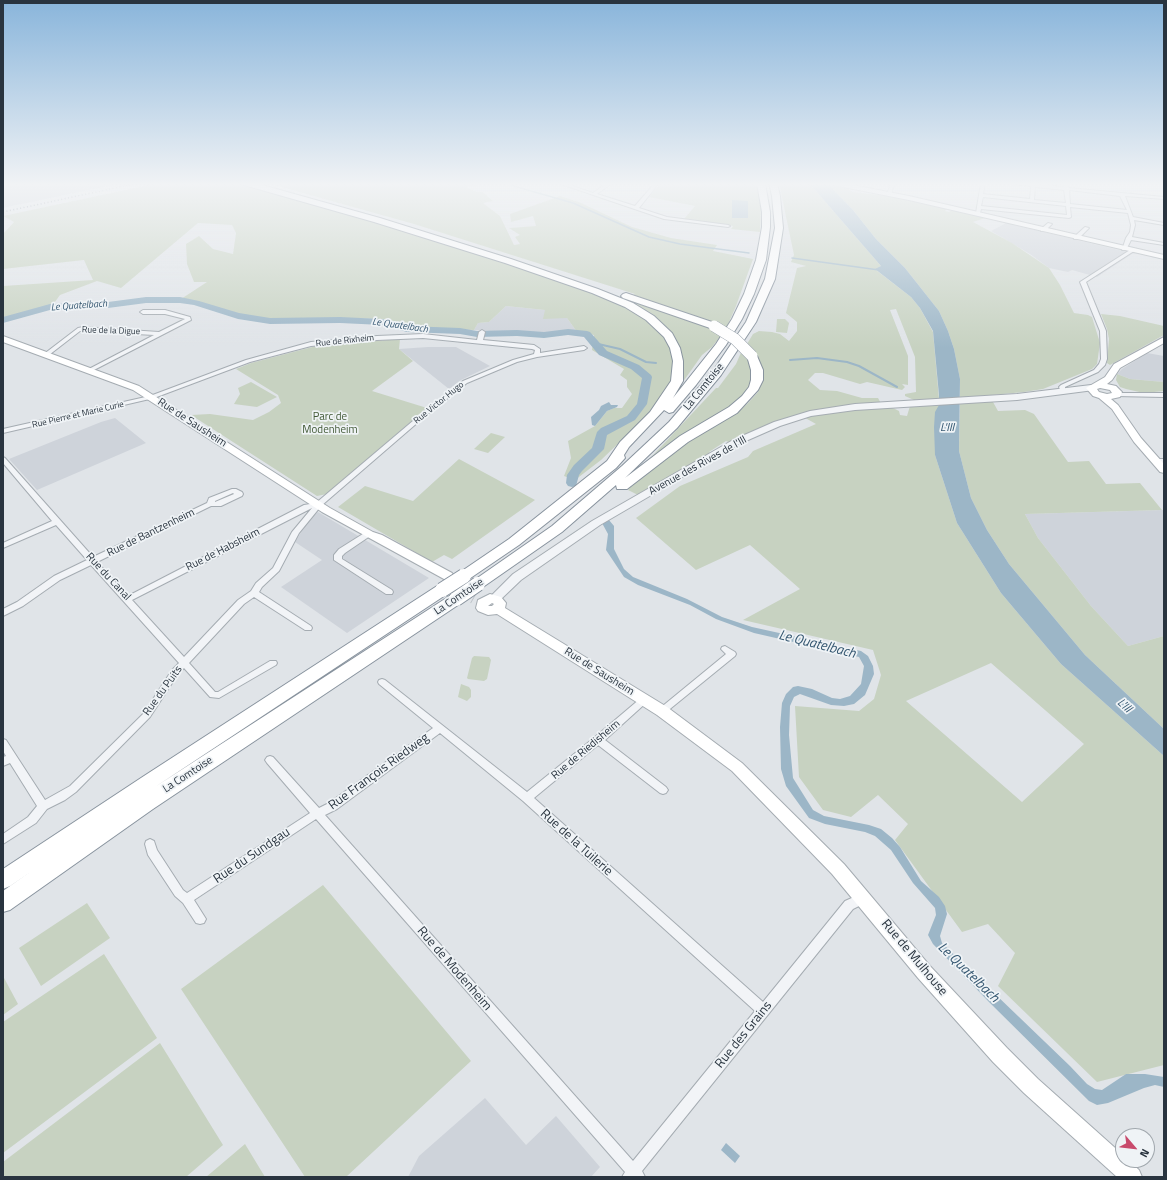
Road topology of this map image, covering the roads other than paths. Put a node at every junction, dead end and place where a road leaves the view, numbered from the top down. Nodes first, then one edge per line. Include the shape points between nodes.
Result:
1 (437, 238) edge
2 (451, 238) edge
3 (764, 238) edge
4 (778, 238) edge
5 (1076, 238) edge
6 (1128, 238) joint
7 (1164, 244) edge
8 (1128, 250) junction
9 (1164, 257) edge
10 (143, 312) dead end
11 (160, 334) junction
12 (4, 340) edge
13 (1164, 340) edge
14 (584, 348) dead end
15 (47, 354) junction
16 (536, 355) junction
17 (90, 370) junction
18 (1109, 378) junction
19 (1063, 391) junction
20 (1097, 391) junction
21 (1164, 395) edge
22 (1115, 396) junction
23 (152, 398) junction
24 (3, 431) edge
25 (3, 460) edge
26 (1160, 461) edge
27 (611, 465) junction
28 (1164, 470) edge
29 (210, 504) dead end
30 (318, 505) junction
31 (58, 522) junction
32 (557, 529) junction
33 (369, 534) junction
34 (3, 546) edge
35 (92, 561) junction
36 (447, 586) junction
37 (254, 592) junction
38 (389, 592) dead end
39 (485, 598) junction
40 (128, 599) junction
41 (3, 613) edge
42 (308, 628) dead end
43 (725, 649) dead end
44 (185, 662) junction
45 (273, 663) dead end
46 (382, 682) dead end
47 (644, 700) junction
48 (662, 711) junction
49 (440, 728) junction
50 (698, 737) joint
51 (598, 740) junction
52 (3, 743) edge
53 (12, 758) junction
54 (270, 760) dead end
55 (3, 762) edge
56 (663, 790) dead end
57 (527, 798) junction
58 (43, 806) junction
59 (317, 814) junction
60 (3, 840) edge
61 (150, 844) dead end
62 (3, 880) edge
63 (863, 898) junction
64 (187, 899) junction
65 (3, 903) edge
66 (200, 919) dead end
67 (764, 1011) junction
68 (634, 1175) edge
69 (1132, 1177) edge

1 - 27 highway via 595,291 639,311 660,327 669,338 678,361 677,381 654,415 624,445
2 - 32 highway, bridge via 714,326 735,339 752,356 757,370 757,380 739,405 684,439 587,513
3 - 27 highway, La Comtoise via 756,277 737,319 721,345 659,420
4 - 32 highway, La Comtoise via 763,296 734,349 714,378 673,425 627,470
5 - 8 main road
6 - 7 street
6 - 8 street
8 - 9 main road
8 - 19 street via 1083,282 1103,330 1104,359 1096,371 1063,386
10 - 11 street via 165,312 188,318
11 - 15 street, Rue de la Digue via 83,328
11 - 17 street
12 - 15 main road, Rue de Sausheim
13 - 18 main road via 1117,366
14 - 16 street, Rue Victor Hugo
15 - 17 main road, Rue de Sausheim
16 - 23 street, Rue de Rixheim via 538,350 534,347 481,336 401,336 311,344 248,361
16 - 30 street, Rue Victor Hugo via 465,382
17 - 23 main road, Rue de Sausheim via 136,388
18 - 20 main road
18 - 22 main road
19 - 20 street, Avenue des Rives de l'Ill
19 - 39 street, Avenue des Rives de l'Ill via 1017,397 855,407 810,414 777,424 736,442 596,523
20 - 22 main road
20 - 22 main road
21 - 22 street
22 - 26 main road via 1137,440
23 - 24 street, Rue Pierre et Marie Curie
23 - 30 main road, Rue de Sausheim
25 - 31 street, Rue du Canal
26 - 28 main road
27 - 36 highway, La Comtoise, bridge via 520,537
29 - 35 street, Rue de Bantzenheim
30 - 33 main road, Rue de Sausheim
30 - 37 street, Rue du Puits via 296,532 276,569
30 - 40 street, Rue de Habsheim via 307,507
31 - 34 street
31 - 35 street, Rue du Canal
32 - 39 highway, La Comtoise
33 - 36 main road, Rue de Sausheim via 372,540
33 - 38 street via 342,551 338,555 338,560
35 - 40 street, Rue du Canal
35 - 41 street, Rue de Bantzenheim via 57,578
36 - 39 highway, La Comtoise, bridge
36 - 62 highway, La Comtoise
36 - 65 highway, La Comtoise
37 - 42 street
37 - 44 street, Rue du Puits via 241,602
39 - 47 main road, Rue de Sausheim
40 - 44 street, Rue du Canal
43 - 48 street via 732,654
44 - 45 street, Rue du Canal via 213,695 219,695
44 - 58 street, Rue du Puits via 175,672 147,715 73,789
46 - 49 street, Rue de la Tuilerie
47 - 48 main road, Rue de Sausheim
47 - 51 street, Rue de Riedisheim
48 - 50 main road, Rue de Sausheim
49 - 57 street, Rue de la Tuilerie
49 - 59 street, Rue François Riedweg via 333,806
50 - 63 main road, Rue de Mulhouse via 737,767 838,869
51 - 56 street
51 - 57 street, Rue de Riedisheim
52 - 53 street
53 - 55 street
53 - 58 street
54 - 59 street, Rue de Modenheim
57 - 67 street, Rue de la Tuilerie
58 - 60 street, Rue du Puits via 32,820
59 - 64 street, Rue du Sundgau
59 - 68 street, Rue de Modenheim
61 - 64 street via 152,852 179,893
63 - 67 street, Rue des Grains via 849,905
63 - 69 main road, Rue de Mulhouse via 924,972 1000,1055
64 - 66 street
67 - 68 street, Rue des Grains

